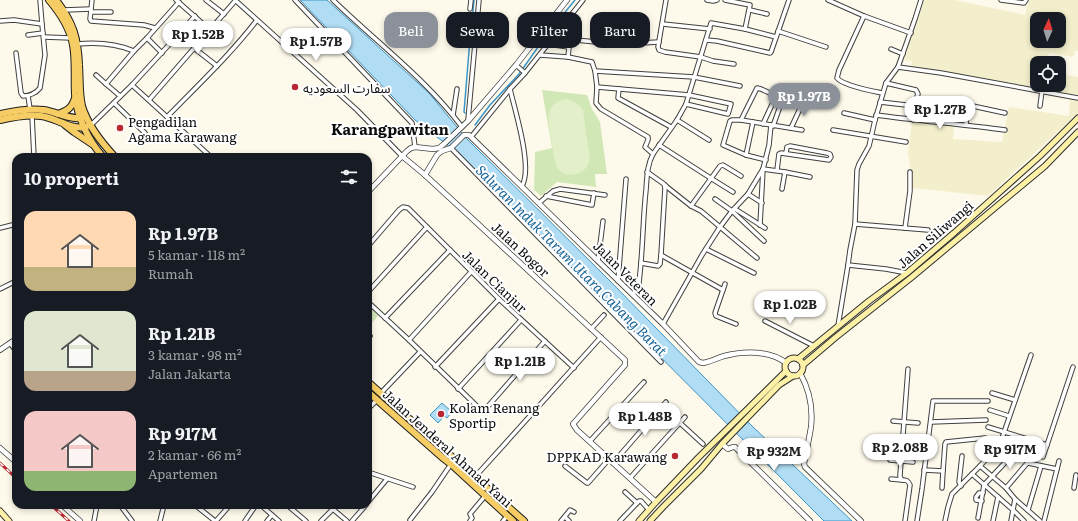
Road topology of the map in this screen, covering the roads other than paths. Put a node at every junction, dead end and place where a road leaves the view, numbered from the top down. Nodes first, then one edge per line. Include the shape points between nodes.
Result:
1 (40, 0) edge
2 (49, 0) edge
3 (56, 0) edge
4 (92, 0) edge
5 (206, 0) edge
6 (235, 0) edge
7 (295, 0) edge
8 (333, 0) edge
9 (471, 0) edge
10 (478, 0) edge
11 (567, 0) edge
12 (582, 0) edge
13 (666, 0) edge
14 (707, 0) edge
15 (718, 0) edge
16 (725, 0) edge
17 (789, 0) edge
18 (828, 0) edge
19 (921, 0) edge
20 (1001, 0) edge
21 (1026, 0) edge
22 (177, 1) edge
23 (470, 9) dead end
24 (64, 10) junction
25 (750, 10) junction
26 (91, 11) junction
27 (112, 12) dead end
28 (572, 12) edge
29 (224, 14) junction
30 (767, 14) dead end
31 (194, 16) junction
32 (864, 16) junction
33 (257, 20) junction
34 (0, 21) edge
35 (42, 24) junction
36 (663, 24) junction
37 (156, 28) junction
38 (710, 29) junction
39 (745, 29) junction
40 (71, 30) junction
41 (210, 30) junction
42 (778, 32) junction
43 (911, 33) junction
44 (28, 35) dead end
45 (43, 35) junction
46 (776, 37) junction
47 (71, 38) junction
48 (147, 38) junction
49 (706, 40) junction
50 (582, 41) edge
51 (659, 42) junction
52 (77, 44) junction
53 (826, 47) dead end
54 (194, 48) junction
55 (544, 48) edge
56 (569, 48) edge
57 (891, 49) dead end
58 (134, 51) junction
59 (16, 53) dead end
60 (162, 53) junction
61 (540, 54) junction
62 (903, 54) junction
63 (568, 57) junction
64 (701, 57) junction
65 (734, 64) dead end
66 (217, 66) junction
67 (517, 66) junction
68 (898, 67) junction
69 (595, 71) junction
70 (525, 73) junction
71 (96, 75) dead end
72 (694, 77) junction
73 (886, 83) junction
74 (106, 84) junction
75 (132, 85) junction
76 (740, 86) dead end
77 (597, 87) junction
78 (457, 89) dead end
79 (510, 89) junction
80 (619, 89) junction
81 (1030, 89) edge
82 (1042, 92) edge
83 (1047, 92) edge
84 (882, 93) junction
85 (75, 95) junction
86 (689, 95) junction
87 (28, 96) junction
88 (120, 96) junction
89 (776, 96) junction
90 (783, 98) junction
91 (1078, 98) edge
92 (916, 99) junction
93 (149, 100) junction
94 (804, 100) dead end
95 (880, 102) junction
96 (114, 103) junction
97 (686, 104) junction
98 (906, 105) dead end
99 (968, 105) junction
100 (1040, 106) dead end
101 (800, 107) junction
102 (30, 109) junction
103 (844, 113) dead end
104 (1005, 113) dead end
105 (0, 114) edge
106 (58, 114) junction
107 (453, 115) junction
108 (876, 115) junction
109 (32, 116) junction
110 (167, 117) junction
111 (84, 118) junction
112 (1078, 118) edge
113 (0, 120) edge
114 (676, 120) junction
115 (741, 120) junction
116 (875, 120) junction
117 (914, 120) junction
118 (468, 121) junction
119 (753, 122) junction
120 (64, 124) junction
121 (763, 124) junction
122 (966, 124) junction
123 (772, 125) junction
124 (87, 127) junction
125 (671, 127) junction
126 (460, 128) junction
127 (791, 128) junction
128 (802, 130) dead end
129 (833, 130) dead end
130 (1005, 130) dead end
131 (1078, 132) edge
132 (145, 133) dead end
133 (471, 137) junction
134 (871, 137) junction
135 (709, 140) dead end
136 (906, 142) dead end
137 (94, 145) junction
138 (659, 145) junction
139 (415, 147) junction
140 (451, 148) junction
141 (34, 153) edge
142 (101, 153) edge
143 (111, 153) edge
144 (207, 153) edge
145 (786, 153) junction
146 (653, 154) junction
147 (746, 154) junction
148 (402, 156) junction
149 (766, 160) junction
150 (764, 169) junction
151 (777, 170) junction
152 (647, 172) junction
153 (785, 172) junction
154 (910, 172) dead end
155 (425, 175) junction
156 (741, 176) dead end
157 (810, 178) dead end
158 (626, 179) dead end
159 (712, 179) junction
160 (664, 184) junction
161 (522, 186) junction
162 (372, 188) edge
163 (782, 189) dead end
164 (734, 192) dead end
165 (594, 193) junction
166 (748, 194) junction
167 (605, 195) dead end
168 (546, 196) junction
169 (715, 199) dead end
170 (539, 202) junction
171 (762, 203) junction
172 (691, 206) junction
173 (733, 210) junction
174 (603, 221) dead end
175 (855, 224) junction
176 (12, 225) edge
177 (760, 225) junction
178 (427, 227) junction
179 (720, 227) junction
180 (0, 228) edge
181 (765, 228) dead end
182 (905, 228) junction
183 (928, 230) dead end
184 (372, 241) edge
185 (764, 241) dead end
186 (706, 249) junction
187 (450, 250) junction
188 (661, 255) junction
189 (757, 258) dead end
190 (598, 260) junction
191 (641, 263) junction
192 (848, 265) junction
193 (471, 272) junction
194 (692, 272) junction
195 (754, 273) dead end
196 (907, 273) junction
197 (618, 281) junction
198 (12, 283) edge
199 (725, 284) dead end
200 (372, 288) edge
201 (0, 289) edge
202 (723, 290) junction
203 (633, 295) junction
204 (499, 299) junction
205 (372, 306) edge
206 (604, 315) dead end
207 (385, 318) junction
208 (521, 320) junction
209 (765, 321) dead end
210 (663, 324) junction
211 (736, 324) dead end
212 (838, 326) junction
213 (591, 329) junction
214 (601, 338) junction
215 (409, 340) junction
216 (545, 341) junction
217 (10, 343) joint
218 (12, 346) edge
219 (814, 346) junction
220 (0, 350) edge
221 (420, 352) junction
222 (1031, 355) dead end
223 (798, 359) junction
224 (661, 362) dead end
225 (786, 363) junction
226 (803, 365) junction
227 (435, 367) junction
228 (1073, 367) dead end
229 (574, 368) junction
230 (908, 369) dead end
231 (786, 370) junction
232 (800, 374) junction
233 (793, 376) junction
234 (644, 382) dead end
235 (372, 385) edge
236 (458, 389) junction
237 (381, 393) junction
238 (992, 393) dead end
239 (372, 396) edge
240 (377, 400) junction
241 (1015, 400) junction
242 (988, 401) dead end
243 (666, 402) dead end
244 (372, 405) edge
245 (990, 410) dead end
246 (1009, 416) junction
247 (685, 417) dead end
248 (986, 420) dead end
249 (894, 421) dead end
250 (905, 422) junction
251 (931, 422) junction
252 (680, 423) junction
253 (918, 423) dead end
254 (988, 427) dead end
255 (1004, 432) junction
256 (985, 438) dead end
257 (892, 440) dead end
258 (590, 441) junction
259 (903, 441) junction
260 (915, 442) dead end
261 (988, 443) dead end
262 (703, 444) dead end
263 (722, 444) junction
264 (1047, 445) junction
265 (997, 447) junction
266 (0, 448) edge
267 (1015, 452) junction
268 (962, 456) dead end
269 (1043, 457) dead end
270 (12, 458) edge
271 (609, 459) junction
272 (890, 460) dead end
273 (901, 461) junction
274 (1059, 461) dead end
275 (913, 462) dead end
276 (613, 463) junction
277 (694, 463) junction
278 (1028, 463) junction
279 (451, 464) junction
280 (565, 466) dead end
281 (980, 466) junction
282 (1041, 466) junction
283 (700, 469) junction
284 (1057, 469) junction
285 (924, 470) junction
286 (943, 471) junction
287 (372, 473) edge
288 (972, 474) junction
289 (1078, 474) edge
290 (993, 477) junction
291 (630, 478) junction
292 (388, 479) junction
293 (891, 479) dead end
294 (473, 480) junction
295 (902, 480) junction
296 (984, 485) junction
297 (961, 486) junction
298 (413, 487) dead end
299 (942, 488) dead end
300 (1006, 488) junction
301 (1074, 488) dead end
302 (625, 492) dead end
303 (485, 496) junction
304 (372, 497) edge
305 (998, 497) junction
306 (1015, 499) junction
307 (656, 502) junction
308 (637, 503) junction
309 (66, 509) edge
310 (96, 509) edge
311 (123, 509) edge
312 (163, 509) edge
313 (201, 509) edge
314 (226, 509) edge
315 (253, 509) edge
316 (267, 509) edge
317 (292, 509) edge
318 (362, 509) edge
319 (333, 510) joint
320 (649, 510) junction
321 (1013, 510) junction
322 (1028, 510) junction
323 (0, 511) edge
324 (574, 512) dead end
325 (272, 515) junction
326 (507, 516) junction
327 (564, 517) junction
328 (978, 518) dead end
329 (410, 520) edge
330 (10, 521) edge
331 (80, 521) edge
332 (94, 521) edge
333 (132, 521) edge
334 (160, 521) edge
335 (215, 521) edge
336 (245, 521) edge
337 (267, 521) edge
338 (279, 521) edge
339 (306, 521) edge
340 (321, 521) edge
341 (347, 521) edge
342 (352, 521) edge
343 (470, 521) edge
344 (502, 521) edge
345 (513, 521) edge
346 (524, 521) edge
347 (561, 521) edge
348 (569, 521) edge
349 (620, 521) edge
350 (639, 521) edge
351 (650, 521) edge
352 (810, 521) edge
353 (860, 521) edge
354 (905, 521) edge
355 (917, 521) edge
356 (945, 521) edge
357 (994, 521) edge
358 (1011, 521) edge
359 (1024, 521) edge
360 (1040, 521) edge
361 (1044, 521) edge

1 - 35 street
2 - 40 main road
3 - 24 main road
4 - 26 street
5 - 29 street
6 - 29 street
6 - 33 street
7 - 139 street via 412,123
8 - 107 street via 410,70
9 - 23 street
10 - 118 street
11 - 67 street
12 - 28 street
13 - 36 street
14 - 15 street
16 - 25 street via 750,5
17 - 42 street
18 - 32 street
19 - 43 street
20 - 21 street via 1020,3
22 - 31 street
22 - 37 street
24 - 26 street
24 - 40 main road
25 - 30 street
25 - 39 street
26 - 27 street
26 - 37 street via 91,21 140,24
29 - 41 street
31 - 41 street
31 - 60 street
32 - 43 street
32 - 84 street via 837,78 850,85
33 - 66 street
33 - 148 street via 357,110
34 - 35 street
35 - 45 street
36 - 38 street
36 - 51 street
37 - 48 street
38 - 39 street via 711,23
38 - 49 street
39 - 46 street
40 - 47 main road
40 - 52 main road
41 - 54 street
42 - 46 street
42 - 53 street
43 - 62 street
44 - 45 street
45 - 47 street
45 - 87 street via 45,55 40,88
46 - 49 street via 771,52 768,53
47 - 85 main road
48 - 58 street
48 - 60 street
49 - 64 street
50 - 51 street via 626,45
51 - 64 street via 661,52
52 - 58 street via 115,45
52 - 111 main road
54 - 66 street
54 - 93 street
55 - 61 street
56 - 63 street
57 - 62 street
58 - 74 street
59 - 87 street via 20,93
60 - 75 street
61 - 63 street
61 - 70 street
62 - 68 street
63 - 69 street via 592,62
64 - 65 street
64 - 72 street
66 - 110 street
67 - 70 street
67 - 118 street
68 - 73 street
68 - 81 street
69 - 72 street
69 - 77 street
70 - 79 street
71 - 74 street
72 - 76 street
72 - 86 street
73 - 84 street
73 - 92 street via 916,90
74 - 88 street
75 - 88 street
75 - 93 street
77 - 80 street
77 - 146 street via 598,106 648,138 645,147
78 - 107 street
79 - 133 street
79 - 161 street via 523,141 526,173
80 - 86 street
80 - 125 street via 618,98
82 - 100 street
83 - 91 street
84 - 95 street
85 - 106 main road via 71,107
85 - 111 main road via 78,110
86 - 97 street
86 - 97 street via 731,104 728,114
87 - 102 street
88 - 96 street
89 - 90 street
89 - 115 street via 757,88
89 - 121 street
90 - 101 street
90 - 123 street
92 - 99 street
92 - 117 street
93 - 110 street
94 - 101 street
95 - 98 street
95 - 108 street
96 - 124 street
96 - 132 street
97 - 114 street
99 - 104 street
99 - 122 street
101 - 127 street
102 - 105 main road
102 - 106 main road
103 - 116 street
106 - 111 main road via 75,119
107 - 126 street
108 - 116 street
108 - 117 street
109 - 113 main road
109 - 120 main road via 42,116
109 - 141 street
110 - 144 street
111 - 124 main road
112 - 196 main road, Jalan Siliwangi via 1040,156
114 - 125 street
114 - 135 street
115 - 119 street
115 - 147 street via 730,121 722,144
116 - 134 street
117 - 122 street
118 - 126 street
119 - 121 street
119 - 147 street
120 - 124 main road
120 - 137 main road
121 - 123 street
122 - 130 street
123 - 127 street
123 - 149 street
124 - 137 main road
124 - 143 main road
125 - 138 street
126 - 139 street via 439,148
127 - 128 street
129 - 134 street
131 - 226 main road, Jalan Siliwangi via 1045,166
133 - 140 street via 464,135
133 - 161 street, Jalan Veteran
134 - 136 street
134 - 175 street via 869,146 858,164
137 - 142 main road
138 - 146 street
138 - 159 street
139 - 148 street via 407,150
140 - 155 street via 437,155
140 - 224 street
145 - 145 street via 787,147 790,146 827,153 831,157 829,160
145 - 151 street via 779,154
146 - 152 street
147 - 149 street
148 - 155 street, Jalan Bogor
148 - 162 street
149 - 150 street
150 - 151 street
150 - 166 street
150 - 171 street
151 - 153 street
152 - 160 street
152 - 191 street
153 - 157 street
153 - 163 street
154 - 182 street
155 - 213 street, Jalan Bogor
156 - 159 street via 722,165
158 - 197 street
159 - 164 street
159 - 172 street
160 - 172 street
160 - 188 street
161 - 170 street, Jalan Veteran
165 - 167 street
165 - 168 street via 560,189
165 - 168 street via 592,205
166 - 171 street
166 - 173 street
168 - 170 street
169 - 173 street
170 - 190 street, Jalan Veteran
171 - 177 street
172 - 179 street
173 - 177 street
173 - 179 street
173 - 185 street
174 - 190 street
175 - 182 street
175 - 192 street
176 - 180 street
177 - 181 street
178 - 184 street, Jalan Cianjur via 410,210 403,207
178 - 187 street, Jalan Cianjur
178 - 200 street
179 - 186 street
179 - 189 street
182 - 183 street
186 - 194 street
186 - 195 street
187 - 193 street, Jalan Cianjur
187 - 207 street
188 - 191 street via 658,266
188 - 194 street
190 - 197 street, Jalan Veteran
191 - 203 street via 639,283
192 - 196 street
192 - 212 street
193 - 204 street, Jalan Cianjur
193 - 215 street
194 - 202 street
194 - 210 street
196 - 212 main road, Jalan Siliwangi
197 - 203 street, Jalan Veteran
198 - 201 street
199 - 202 street
202 - 211 street via 716,316
203 - 210 street, Jalan Veteran
204 - 208 street, Jalan Cianjur
204 - 227 street
205 - 207 street
206 - 213 street
207 - 215 street
208 - 216 street, Jalan Cianjur
208 - 236 street
209 - 219 street
210 - 225 street, Jalan Veteran via 702,363 740,353 764,354
212 - 219 main road, Jalan Siliwangi
213 - 214 street, Jalan Bogor
214 - 229 street
214 - 258 street, Jalan Bogor via 626,363 573,424
215 - 221 street
216 - 229 street, Jalan Cianjur
216 - 236 street via 483,412
217 - 218 street
217 - 220 street
219 - 223 main road, Jalan Siliwangi
221 - 227 street
221 - 237 street
222 - 241 street
223 - 225 main road via 791,358
223 - 226 main road
225 - 231 main road
226 - 232 main road
227 - 236 street
228 - 264 street
229 - 294 street
230 - 250 street
231 - 233 main road
231 - 277 main road
232 - 233 main road
232 - 353 street via 808,394 811,414 805,467
233 - 263 main road via 779,385
234 - 258 street
235 - 237 main road, Jalan Jenderal Ahmad Yani
237 - 294 main road, Jalan Jenderal Ahmad Yani
238 - 241 street
239 - 240 main road, Jalan Jenderal Ahmad Yani
240 - 244 street
240 - 279 main road, Jalan Jenderal Ahmad Yani
241 - 246 street
242 - 251 street via 934,401
243 - 276 street
245 - 246 street
246 - 255 street
247 - 252 street
248 - 251 street
249 - 250 street
250 - 253 street
250 - 259 street
251 - 285 street
252 - 262 street
252 - 291 street
254 - 255 street
255 - 264 street
255 - 265 street
256 - 286 street via 945,442
257 - 259 street
258 - 271 street
259 - 260 street
259 - 273 street
261 - 265 street
263 - 283 main road
263 - 352 street via 728,449 735,447
264 - 269 street
265 - 267 street
265 - 281 street
266 - 270 street
267 - 278 street via 1027,456
267 - 290 street
268 - 297 street via 959,482
271 - 276 street
271 - 280 street via 587,484
272 - 273 street
273 - 275 street
273 - 295 street
274 - 284 street
276 - 291 street
277 - 283 main road
277 - 307 main road
278 - 282 street
278 - 300 street
279 - 294 main road, Jalan Jenderal Ahmad Yani
279 - 329 street
281 - 288 street
281 - 290 street
282 - 284 street
282 - 322 street
283 - 351 main road
284 - 361 street
285 - 286 street
285 - 355 street
286 - 299 street
287 - 292 street
288 - 296 street
288 - 297 street
289 - 301 street
290 - 296 street
290 - 300 street
291 - 307 street
292 - 298 street
292 - 304 street
293 - 295 street
294 - 303 main road, Jalan Jenderal Ahmad Yani
294 - 346 main road, Jalan Jenderal Ahmad Yani
295 - 354 street via 907,480 910,485
296 - 305 street
296 - 328 street via 983,493 976,497 976,500 982,501
297 - 356 street via 951,496
300 - 306 street
302 - 308 street
303 - 326 main road, Jalan Jenderal Ahmad Yani
303 - 343 street via 470,513
305 - 321 street
305 - 357 street
306 - 321 street
306 - 322 street
307 - 320 main road
308 - 320 street via 641,501
308 - 349 street
309 - 331 street
310 - 332 street
311 - 333 street
312 - 334 street
313 - 335 street
314 - 335 street
315 - 336 street
316 - 325 street
317 - 339 street
318 - 342 street
319 - 340 street
319 - 341 street
320 - 350 main road
321 - 358 street
321 - 359 street
322 - 360 street
323 - 330 main road
324 - 327 street via 571,509
325 - 337 street
325 - 338 street
326 - 344 street
326 - 345 main road, Jalan Jenderal Ahmad Yani
327 - 347 street
327 - 348 street

